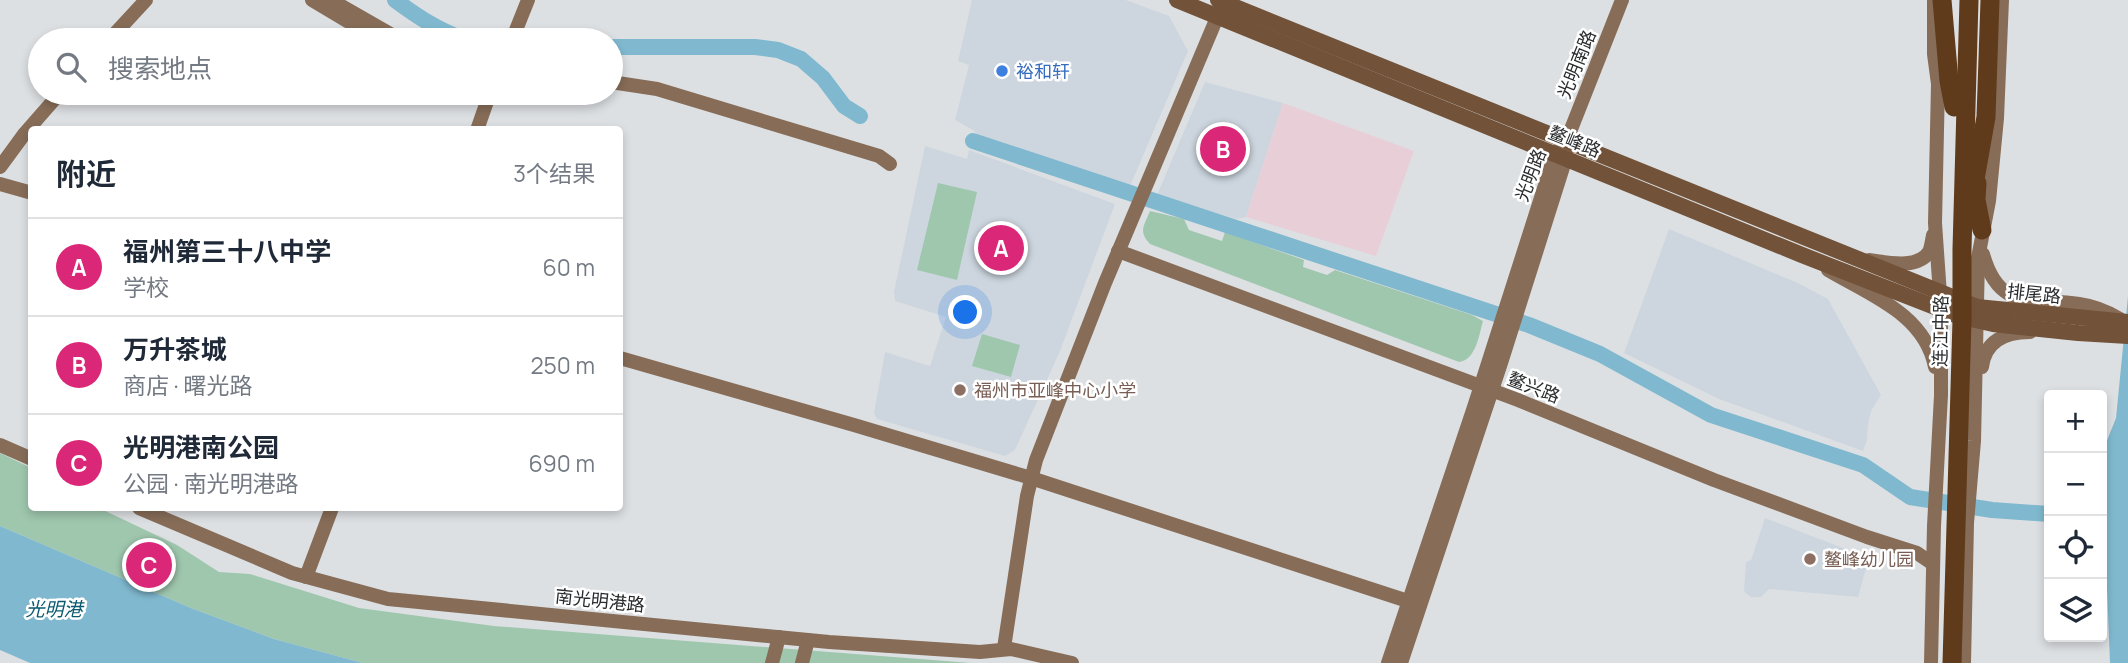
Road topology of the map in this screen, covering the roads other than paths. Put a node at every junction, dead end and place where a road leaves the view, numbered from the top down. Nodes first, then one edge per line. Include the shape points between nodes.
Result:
1 (146, 0) edge
2 (312, 0) edge
3 (331, 0) edge
4 (528, 0) edge
5 (1177, 0) edge
6 (1622, 0) edge
7 (1934, 0) edge
8 (1945, 0) edge
9 (1958, 0) edge
10 (1969, 0) edge
11 (1980, 0) edge
12 (1990, 0) edge
13 (2002, 0) edge
14 (1221, 5) edge
15 (119, 28) edge
16 (359, 28) edge
17 (380, 28) edge
18 (517, 28) edge
19 (623, 84) edge
20 (1938, 85) junction
21 (623, 92) edge
22 (50, 105) edge
23 (486, 105) edge
24 (1954, 107) junction
25 (31, 126) edge
26 (478, 126) edge
27 (28, 130) edge
28 (1562, 151) junction
29 (0, 167) edge
30 (0, 184) edge
31 (28, 192) edge
32 (1935, 223) junction
33 (1976, 245) junction
34 (1118, 251) junction
35 (1938, 253) junction
36 (1802, 255) junction
37 (1861, 260) junction
38 (1939, 291) junction
39 (1941, 309) junction
40 (1976, 314) junction
41 (1958, 316) joint
42 (2126, 329) edge
43 (2078, 333) junction
44 (623, 359) edge
45 (1485, 389) junction
46 (1941, 395) junction
47 (1974, 441) junction
48 (0, 445) edge
49 (28, 457) edge
50 (1031, 478) junction
51 (146, 511) edge
52 (331, 511) edge
53 (1933, 564) junction
54 (306, 577) junction
55 (1414, 603) junction
56 (779, 637) junction
57 (808, 640) junction
58 (1004, 648) junction
59 (772, 663) edge
60 (802, 663) edge
61 (1072, 663) edge
62 (1388, 663) edge
63 (1402, 663) edge
64 (1931, 663) edge
65 (1942, 663) edge
66 (1952, 663) edge
67 (1964, 663) edge

1 - 15 street
2 - 16 street
3 - 17 street
4 - 18 street
5 - 14 main road, 鳌峰路
6 - 28 street, 光明南路
7 - 20 street
8 - 20 highway via 1945,56
8 - 24 highway
9 - 24 highway, 连江中路
10 - 33 highway, 连江中路
11 - 33 highway
12 - 33 highway
13 - 33 street via 1989,201
14 - 28 main road, 鳌峰路
14 - 34 street
19 - 21 street via 657,89 878,156 890,164 877,165 657,98
20 - 32 street
22 - 25 street
23 - 26 street
24 - 65 highway, 连江中路
27 - 29 street
28 - 36 main road, 鳌峰路
28 - 37 main road, 鳌峰路
28 - 45 street, 光明路
30 - 31 street
32 - 35 street
32 - 37 street via 1929,251 1912,263
33 - 35 street via 1968,264 1956,266
33 - 40 street
33 - 42 street via 1989,274 2012,296 2089,306 2109,313
33 - 66 highway, 连江中路 via 1962,320
34 - 45 street, 鳌兴路
34 - 50 street
35 - 38 street
36 - 39 main road, 鳌峰路
36 - 46 street via 1905,316 1929,346
37 - 38 main road, 鳌峰路
38 - 39 street
38 - 40 main road, 排尾路
39 - 41 main road, 鳌峰路
39 - 46 street
40 - 41 main road, 排尾路
40 - 42 main road, 排尾路
40 - 43 main road, 排尾路
40 - 47 street
42 - 43 main road, 排尾路
43 - 47 street via 2020,332 1989,347 1983,354
44 - 50 street
45 - 53 street, 鳌兴路 via 1714,480 1917,553
45 - 55 street, 光明路
46 - 53 street
47 - 67 street via 1966,523
48 - 49 street
50 - 55 street
50 - 58 street
51 - 54 street, 南光明港路
52 - 54 street
53 - 64 street
54 - 56 street, 南光明港路 via 412,603
55 - 62 street, 光明路
55 - 63 street, 光明路
56 - 57 street, 南光明港路
56 - 59 street
57 - 58 street, 南光明港路 via 980,652
57 - 60 street
58 - 61 street, 南光明港路

